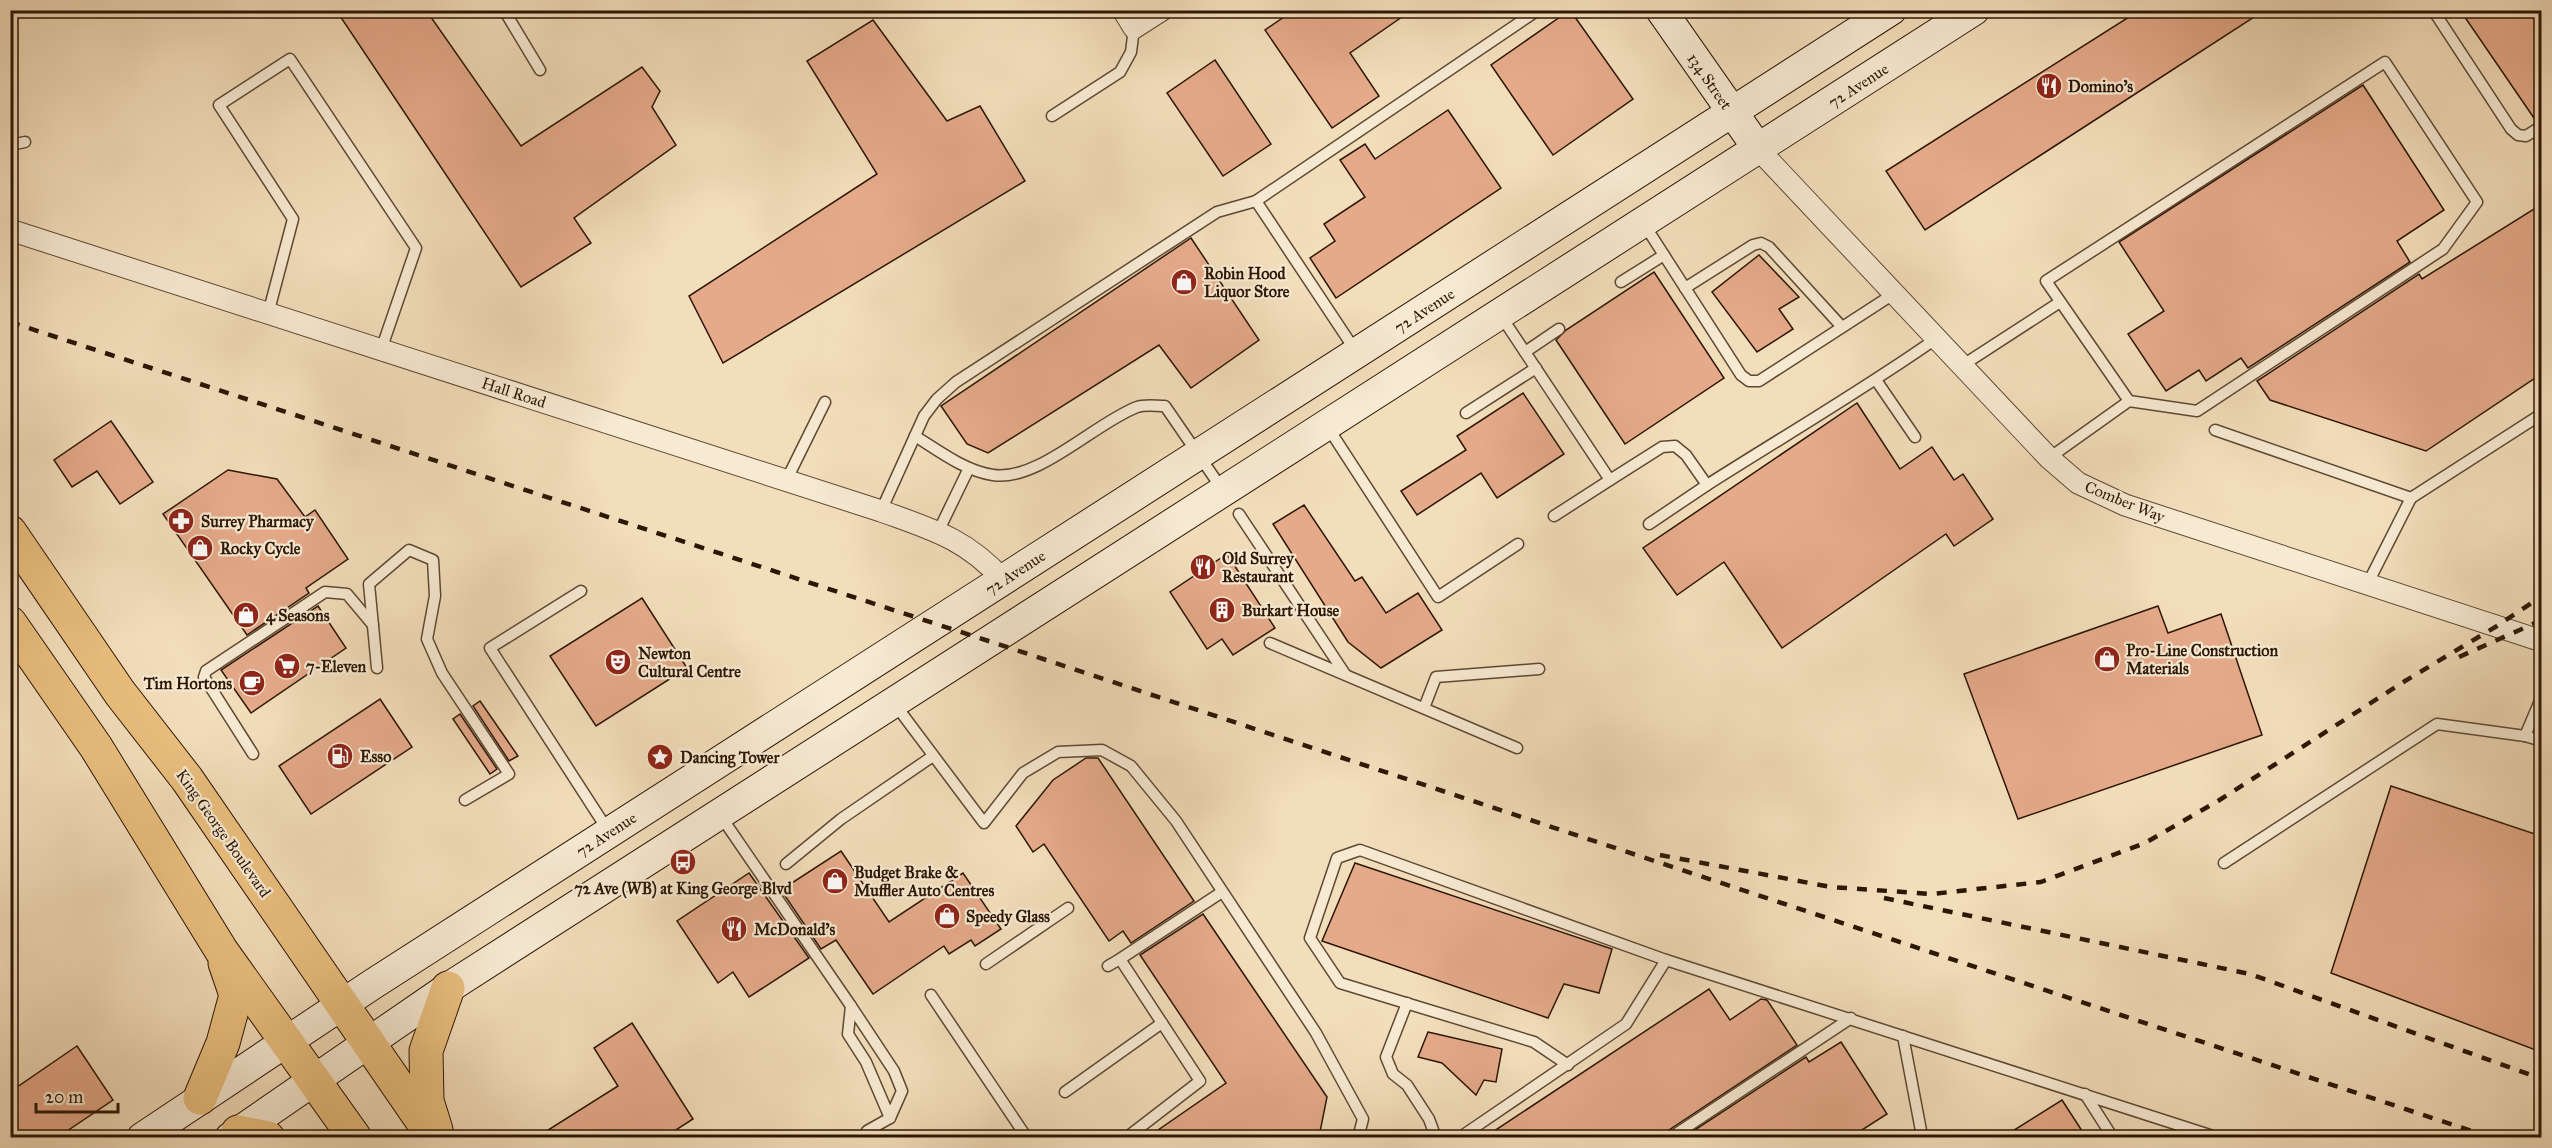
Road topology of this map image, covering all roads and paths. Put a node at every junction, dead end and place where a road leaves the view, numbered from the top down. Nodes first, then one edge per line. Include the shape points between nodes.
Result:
1 (504, 10) edge
2 (1162, 10) edge
3 (1538, 10) edge
4 (1661, 10) edge
5 (1891, 10) edge
6 (1974, 10) edge
7 (2433, 10) edge
8 (1129, 19) edge
9 (540, 70) dead end
10 (1731, 112) junction
11 (1052, 116) dead end
12 (2541, 126) edge
13 (25, 142) dead end
14 (10, 145) edge
15 (1759, 150) junction
16 (1256, 201) junction
17 (1643, 224) junction
18 (10, 230) edge
19 (1664, 255) junction
20 (1621, 282) dead end
21 (1685, 288) junction
22 (1895, 292) junction
23 (2060, 302) junction
24 (268, 314) junction
25 (1500, 315) junction
26 (1842, 327) junction
27 (1560, 329) dead end
28 (1938, 337) junction
29 (381, 350) junction
30 (1525, 352) junction
31 (1357, 353) junction
32 (1963, 365) junction
33 (1536, 368) junction
34 (1876, 380) junction
35 (2129, 401) junction
36 (825, 402) dead end
37 (1466, 413) dead end
38 (2540, 415) dead end
39 (1326, 426) junction
40 (2215, 430) dead end
41 (915, 436) junction
42 (1915, 437) dead end
43 (1198, 453) junction
44 (2049, 458) junction
45 (969, 468) junction
46 (786, 479) junction
47 (1610, 480) junction
48 (1707, 485) junction
49 (2411, 498) junction
50 (1232, 503) junction
51 (881, 511) junction
52 (1554, 516) dead end
53 (1649, 524) dead end
54 (10, 532) edge
55 (939, 532) junction
56 (1518, 544) dead end
57 (1003, 580) junction
58 (2368, 583) junction
59 (580, 591) dead end
60 (10, 623) edge
61 (373, 625) junction
62 (2541, 641) edge
63 (1269, 643) dead end
64 (377, 668) dead end
65 (1539, 669) dead end
66 (1345, 674) junction
67 (2541, 696) edge
68 (894, 703) junction
69 (1424, 708) junction
70 (2525, 736) junction
71 (2541, 741) edge
72 (1517, 748) dead end
73 (253, 754) dead end
74 (933, 756) junction
75 (465, 800) dead end
76 (719, 814) junction
77 (609, 832) junction
78 (2223, 863) dead end
79 (786, 864) dead end
80 (1222, 892) junction
81 (1068, 908) dead end
82 (221, 950) junction
83 (1120, 959) junction
84 (1666, 960) junction
85 (986, 964) dead end
86 (1108, 966) dead end
87 (448, 988) junction
88 (931, 995) dead end
89 (1407, 1003) junction
90 (344, 1004) junction
91 (851, 1006) junction
92 (1851, 1018) junction
93 (1162, 1023) junction
94 (1903, 1036) junction
95 (286, 1041) junction
96 (368, 1042) junction
97 (1568, 1065) junction
98 (314, 1079) junction
99 (1065, 1092) dead end
100 (2085, 1094) junction
101 (200, 1098) junction
102 (890, 1118) junction
103 (867, 1131) dead end
104 (245, 1136) edge
105 (142, 1137) edge
106 (354, 1137) edge
107 (436, 1137) edge
108 (1027, 1137) edge
109 (1126, 1137) edge
110 (1358, 1137) edge
111 (1436, 1137) edge
112 (1459, 1137) edge
113 (1670, 1137) edge
114 (1922, 1137) edge
115 (2113, 1137) edge
116 (2219, 1137) edge

1 - 9 lane
2 - 8 street
3 - 16 lane
4 - 10 main road, 134 Street
5 - 10 main road, 72 Avenue
6 - 15 main road, 72 Avenue
7 - 12 lane via 2511,129 2526,136
8 - 11 lane via 1131,52 1120,72
10 - 15 main road, 134 Street
10 - 31 main road, 72 Avenue
13 - 14 lane
15 - 17 main road, 72 Avenue
15 - 22 street, Comber Way
16 - 31 lane
16 - 41 lane via 1217,212 956,382 924,416
17 - 19 lane
17 - 25 main road, 72 Avenue
18 - 24 street, Hall Road
19 - 20 lane
19 - 21 lane
21 - 26 lane via 1761,243
21 - 26 lane via 1749,381 1759,381
22 - 26 lane
22 - 28 street, Comber Way
23 - 32 lane
23 - 35 lane
23 - 35 lane via 2046,281 2385,62 2477,202 2443,249 2197,411
24 - 29 street, Hall Road
24 - 29 lane via 293,219 219,105 290,59 416,248
25 - 30 lane
25 - 39 main road, 72 Avenue
27 - 30 lane
28 - 32 street, Comber Way
28 - 34 lane
29 - 46 street, Hall Road
30 - 33 lane
31 - 43 main road, 72 Avenue
32 - 44 street, Comber Way
33 - 37 lane
33 - 47 lane
34 - 42 lane
34 - 48 lane
35 - 44 lane
36 - 46 lane
38 - 49 lane
39 - 50 main road, 72 Avenue
39 - 56 lane via 1438,597
40 - 49 lane
41 - 45 lane
41 - 51 lane
43 - 45 lane via 1165,406 1139,406 1034,470 995,476
43 - 50 lane
43 - 57 main road, 72 Avenue
44 - 58 street, Comber Way via 2078,483 2125,505
45 - 55 lane
46 - 51 street, Hall Road
47 - 48 lane via 1662,447 1675,446
47 - 52 lane
48 - 53 lane
49 - 58 lane
50 - 66 lane
50 - 68 main road, 72 Avenue
51 - 55 street, Hall Road
54 - 90 main road, King George Boulevard via 120,693 187,778
55 - 57 street, Hall Road via 975,552
57 - 77 main road, 72 Avenue
58 - 62 street, Comber Way
59 - 77 lane via 490,648
60 - 82 main road via 96,747
61 - 64 lane
61 - 73 lane via 347,594 324,592 206,671 204,677
61 - 75 lane via 369,584 409,550 433,560 435,596 427,639 442,673 509,774
63 - 66 lane
65 - 69 lane via 1436,677
66 - 69 lane
67 - 70 lane
68 - 74 lane
68 - 76 main road, 72 Avenue
69 - 72 lane
70 - 71 lane
70 - 78 lane via 2437,724
74 - 79 lane via 841,819
74 - 80 lane via 984,823 1023,773 1058,752 1102,750 1131,766 1176,821
76 - 87 main road, 72 Avenue
76 - 91 lane
77 - 90 main road, 72 Avenue
80 - 83 lane
80 - 110 lane via 1316,1033 1363,1119
81 - 85 lane
82 - 95 main road
82 - 101 main road via 236,995 224,1043
83 - 86 lane
83 - 93 lane
84 - 89 lane via 1360,850 1337,858 1310,938 1340,983
84 - 92 lane
84 - 97 lane via 1626,1024
87 - 96 main road, 72 Avenue
87 - 107 main road via 426,1051 427,1101
88 - 108 lane
89 - 97 lane via 1534,1042
89 - 111 lane via 1386,1057 1393,1074 1407,1085 1429,1119
90 - 95 main road, 72 Avenue
90 - 96 main road, King George Boulevard
91 - 102 lane via 848,1034 866,1062
91 - 102 lane via 894,1071 902,1092
92 - 94 lane
92 - 113 lane
93 - 99 lane
93 - 109 lane via 1200,1081
94 - 100 lane
94 - 114 lane
95 - 98 main road
95 - 101 main road, 72 Avenue
96 - 98 main road, 72 Avenue
96 - 107 main road, King George Boulevard
97 - 112 lane
98 - 104 main road, 72 Avenue
98 - 106 main road
100 - 115 lane
100 - 116 lane
101 - 105 main road, 72 Avenue
102 - 103 lane

